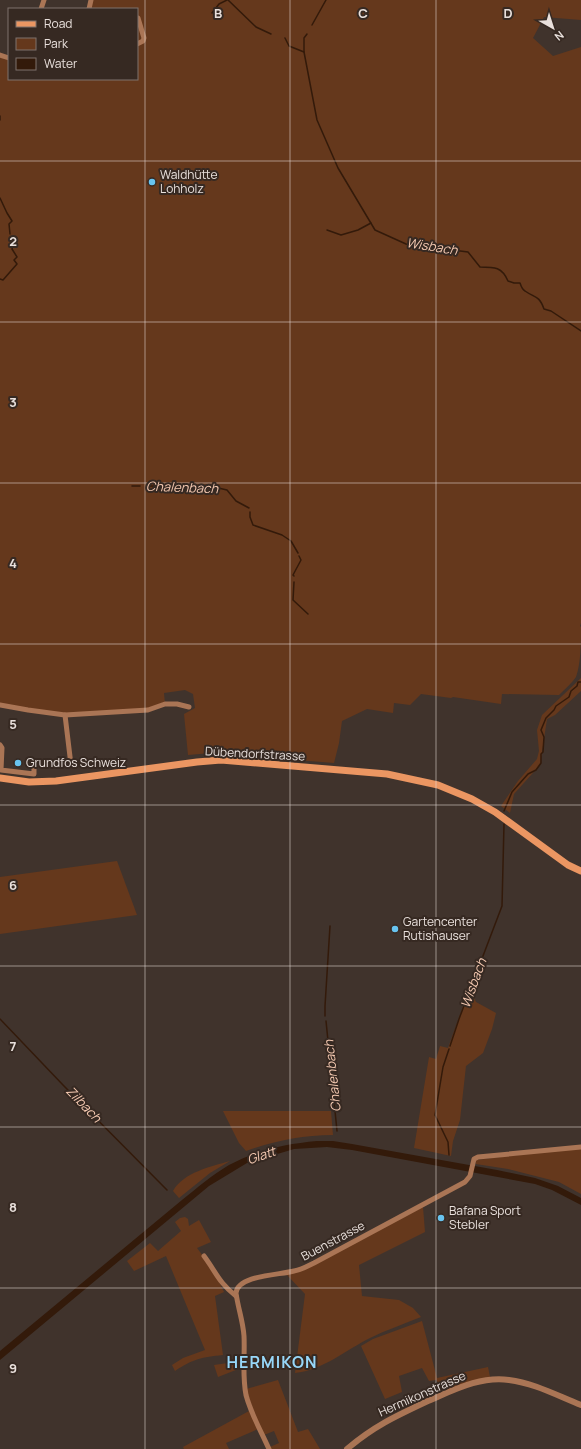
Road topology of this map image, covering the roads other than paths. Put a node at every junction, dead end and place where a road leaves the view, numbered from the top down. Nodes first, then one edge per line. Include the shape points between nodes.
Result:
1 (138, 18) dead end
2 (138, 44) edge
3 (0, 705) edge
4 (189, 707) dead end
5 (65, 714) junction
6 (0, 745) edge
7 (71, 765) dead end
8 (34, 768) dead end
9 (0, 778) edge
10 (581, 872) edge
11 (581, 1147) edge
12 (204, 1256) dead end
13 (236, 1296) junction
14 (581, 1405) edge
15 (269, 1449) edge
16 (347, 1449) edge

1 - 2 street via 144,38
3 - 5 street
4 - 5 street via 165,704 148,710
5 - 7 street
6 - 8 street via 1,770 34,774
9 - 10 main road, Dübendorfstrasse via 29,782 56,781 221,760 402,776 438,785 472,799 502,816
11 - 13 street, Buenstrasse via 478,1157 474,1159 470,1178 464,1182 309,1266 263,1276 242,1284 236,1290
12 - 13 street via 221,1283
13 - 15 street via 243,1324 246,1395
14 - 16 street, Hermikonstrasse via 522,1382 501,1379 477,1382 389,1419

